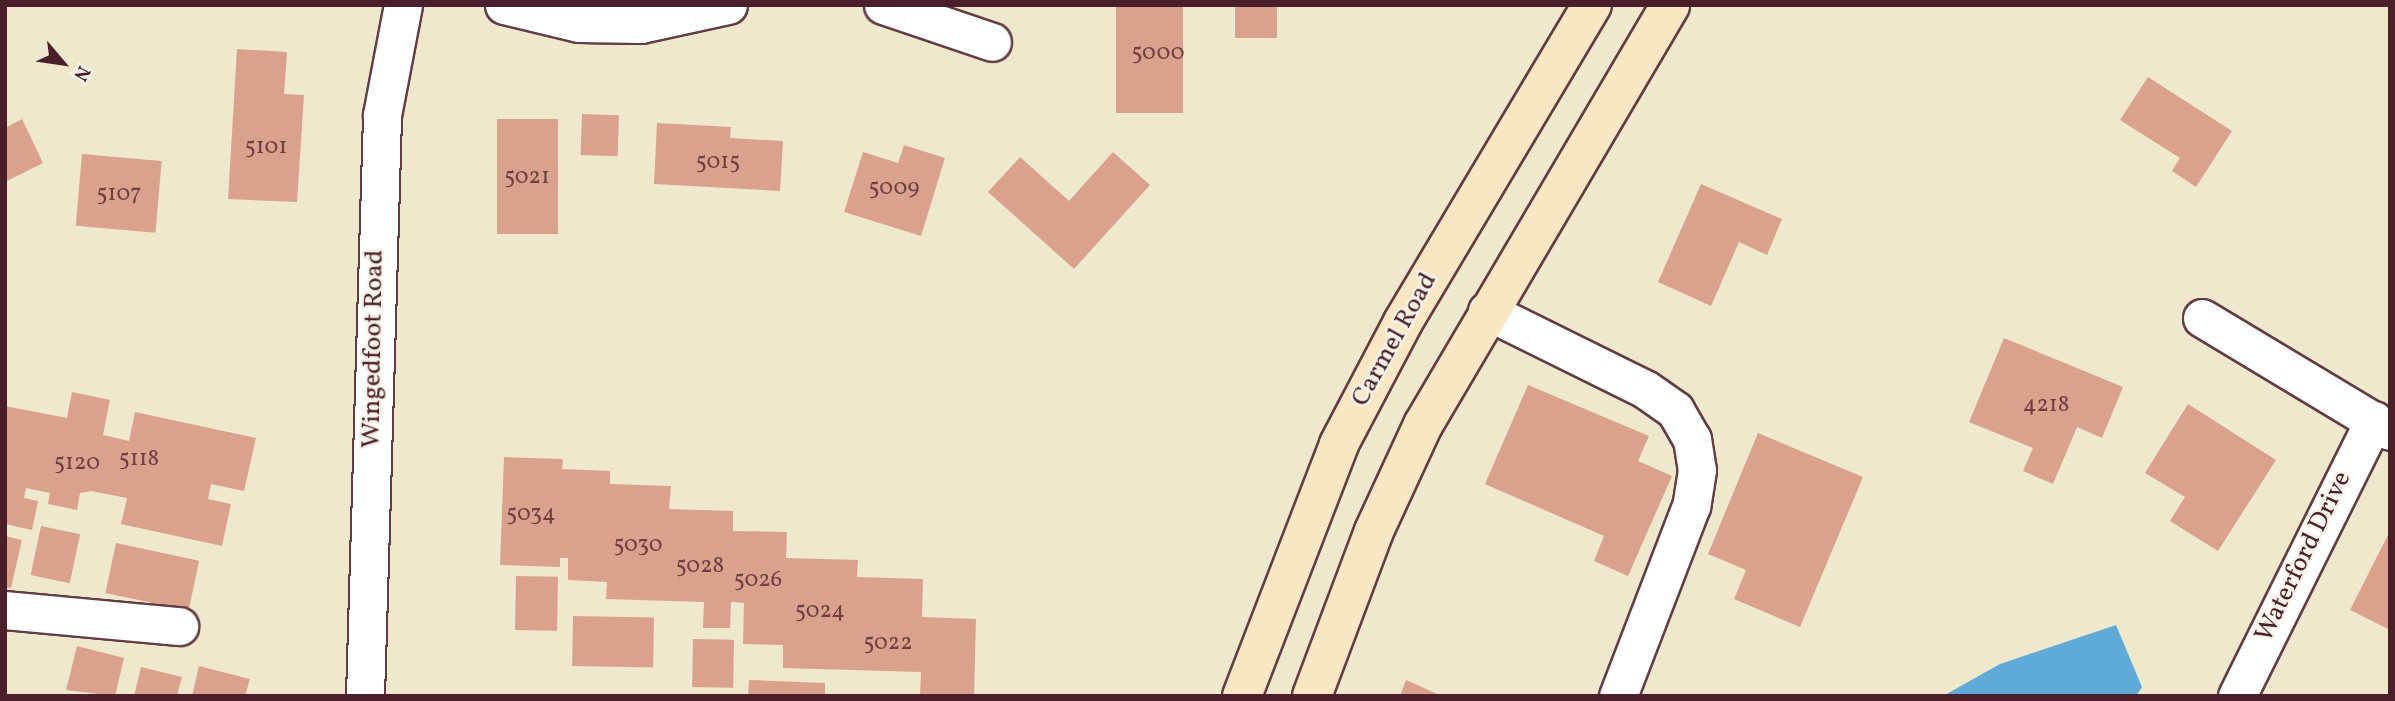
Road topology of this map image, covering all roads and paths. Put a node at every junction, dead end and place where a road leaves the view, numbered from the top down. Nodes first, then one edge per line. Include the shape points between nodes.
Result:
1 (403, 5) edge
2 (504, 5) edge
3 (728, 5) edge
4 (883, 5) edge
5 (1591, 5) edge
6 (1670, 5) edge
7 (992, 42) dead end
8 (1487, 311) junction
9 (2202, 318) dead end
10 (2382, 425) edge
11 (5, 610) edge
12 (179, 626) dead end
13 (365, 696) edge
14 (1242, 696) edge
15 (1312, 696) edge
16 (1618, 696) edge
17 (2237, 696) edge

1 - 13 street, Wingedfoot Road via 382,115
2 - 3 street via 579,23 640,24
4 - 7 street
5 - 14 main road, Carmel Road via 1403,322 1339,444
6 - 8 main road
8 - 15 main road via 1374,531
8 - 16 street via 1645,389 1675,410 1692,439 1697,470 1691,506
9 - 10 street, Waterford Drive
10 - 17 street, Waterford Drive
11 - 12 street

